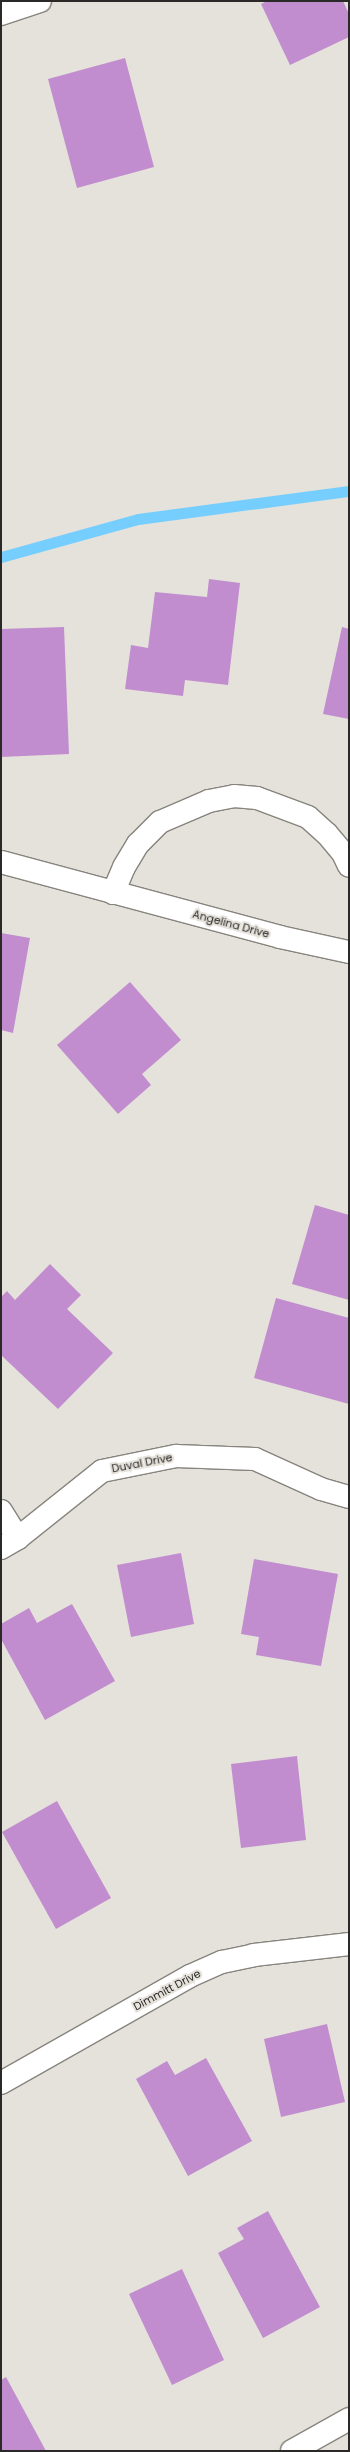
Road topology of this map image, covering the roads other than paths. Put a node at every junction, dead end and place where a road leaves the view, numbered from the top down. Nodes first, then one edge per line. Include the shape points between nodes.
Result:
1 (40, 1) edge
2 (1, 14) edge
3 (1, 862) edge
4 (349, 866) edge
5 (113, 893) junction
6 (349, 952) edge
7 (349, 1497) edge
8 (1, 1510) edge
9 (9, 1543) edge
10 (349, 1944) edge
11 (1, 2083) edge
12 (349, 2418) edge
13 (292, 2451) edge

1 - 2 street
3 - 5 street, Angelina Drive
4 - 5 street via 343,853 308,817 258,798 234,796 209,800 160,822 138,844 124,867
5 - 6 street, Angelina Drive via 280,937
7 - 9 street, Duval Drive via 321,1489 255,1459 176,1456 102,1471
8 - 9 street
10 - 11 street, Dimmitt Drive via 254,1955 222,1962 190,1976
12 - 13 street

